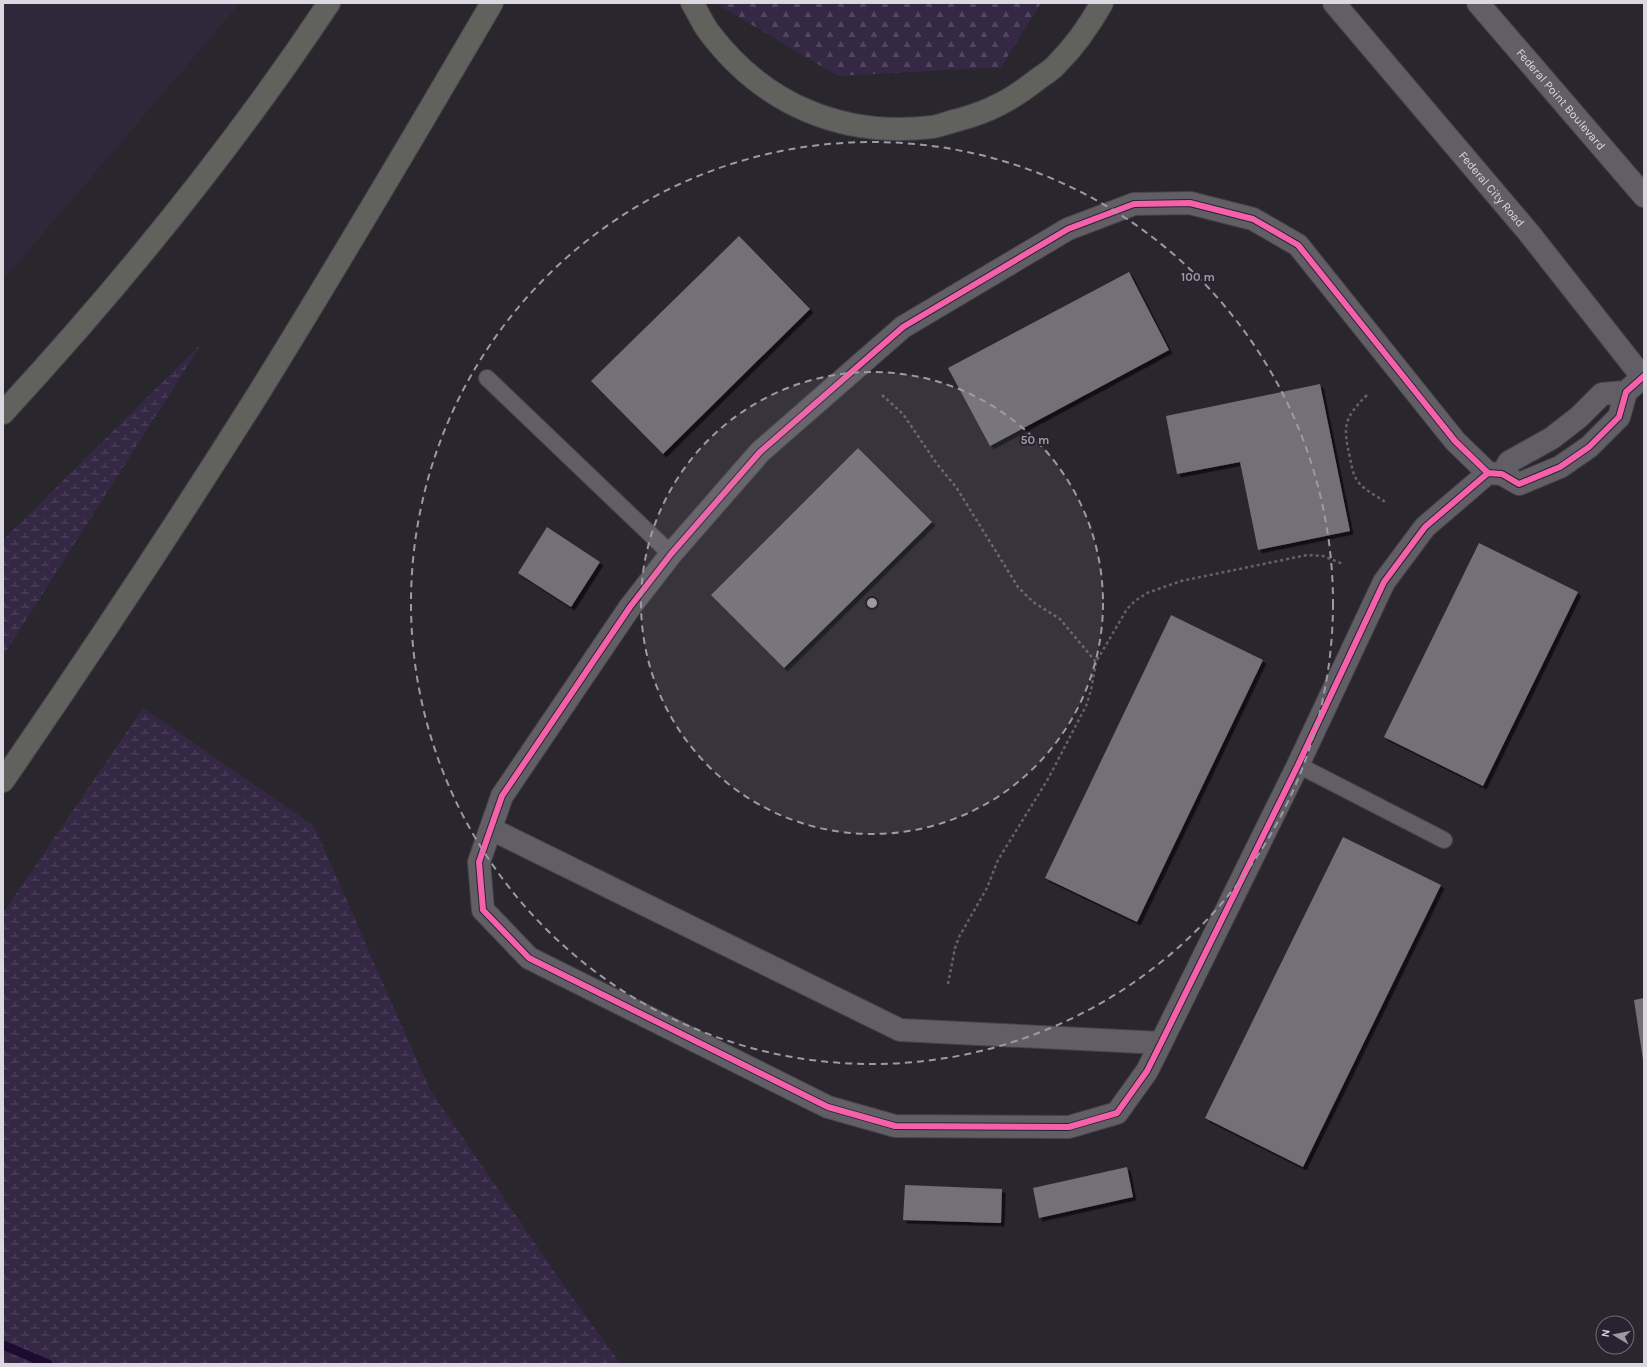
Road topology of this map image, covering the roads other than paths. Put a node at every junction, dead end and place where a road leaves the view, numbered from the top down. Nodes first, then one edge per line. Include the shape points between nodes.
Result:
1 (328, 3) edge
2 (492, 3) edge
3 (692, 3) edge
4 (1102, 3) edge
5 (1334, 3) edge
6 (1478, 3) edge
7 (1644, 196) edge
8 (487, 378) dead end
9 (1644, 378) edge
10 (1626, 392) junction
11 (3, 413) edge
12 (1495, 474) junction
13 (671, 554) junction
14 (1298, 765) junction
15 (3, 781) edge
16 (491, 829) junction
17 (1444, 840) dead end
18 (1161, 1043) junction

1 - 11 highway via 252,113 192,192 130,269
2 - 15 highway via 255,399 157,552
3 - 4 highway via 708,31 733,62 767,89 805,111 847,124 891,130 933,127 982,113 1017,96 1056,65 1083,35
5 - 9 street, Federal City Road via 1529,233
6 - 7 street, Federal Point Boulevard
8 - 13 lane
9 - 10 street
10 - 12 street via 1602,394 1579,417 1552,438 1509,462
10 - 12 street via 1620,417 1589,447 1560,467 1519,484
12 - 13 street via 1456,442 1298,245 1253,219 1190,203 1134,204 1068,229 903,327 760,452
12 - 14 street via 1425,527 1384,582
13 - 16 street via 630,607 502,796
14 - 17 lane
14 - 18 street
16 - 18 street via 900,1030
16 - 18 street via 479,862 484,910 529,958 828,1107 895,1126 1069,1127 1117,1113 1147,1071

